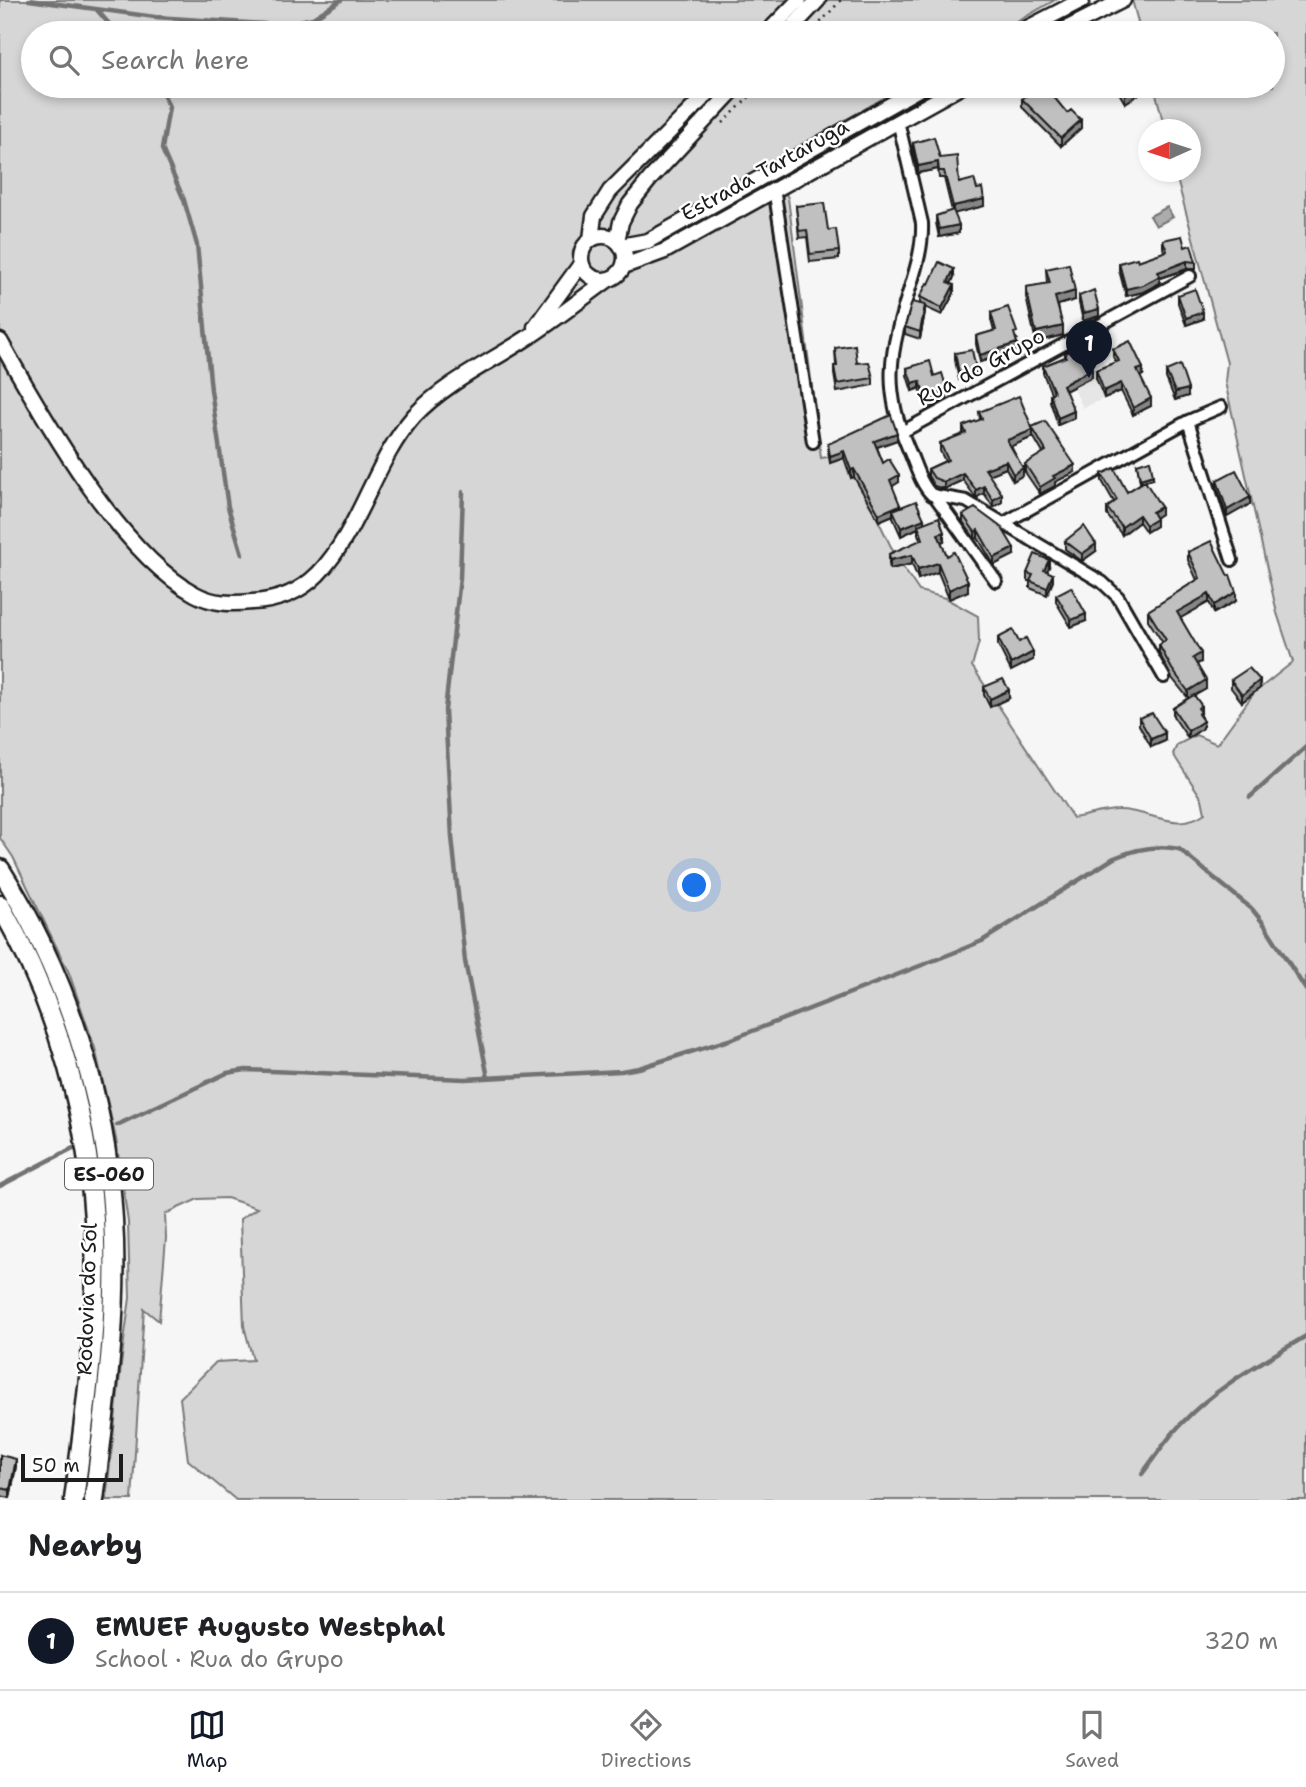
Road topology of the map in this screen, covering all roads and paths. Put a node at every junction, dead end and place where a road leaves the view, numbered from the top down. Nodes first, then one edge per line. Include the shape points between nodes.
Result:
1 (799, 0) edge
2 (818, 0) edge
3 (841, 0) edge
4 (1082, 0) edge
5 (1123, 0) edge
6 (779, 21) edge
7 (798, 21) edge
8 (822, 21) edge
9 (1041, 21) edge
10 (1082, 21) edge
11 (703, 98) edge
12 (726, 98) edge
13 (902, 98) edge
14 (940, 98) edge
15 (898, 121) junction
16 (775, 188) junction
17 (591, 239) junction
18 (619, 243) junction
19 (581, 264) junction
20 (624, 266) junction
21 (1190, 276) dead end
22 (608, 279) junction
23 (528, 337) junction
24 (0, 341) edge
25 (1221, 407) dead end
26 (1188, 421) junction
27 (902, 432) junction
28 (813, 442) dead end
29 (934, 495) junction
30 (1004, 523) junction
31 (1232, 560) dead end
32 (996, 581) dead end
33 (1164, 677) dead end
34 (0, 869) edge
35 (0, 905) edge
36 (74, 1500) edge
37 (94, 1500) edge

1 - 6 street
2 - 7 street
3 - 8 path
4 - 9 street
5 - 10 street
11 - 17 street via 610,191 594,216
12 - 18 street via 630,204 621,222
13 - 18 street, Estrada Tartaruga via 648,240
14 - 15 street, Estrada Tartaruga
15 - 16 street, Estrada Tartaruga
15 - 27 street, Rua do Grupo via 923,235 891,370 893,404
16 - 20 street, Estrada Tartaruga via 665,251
16 - 28 street
17 - 18 street via 604,236
17 - 19 street via 582,250
18 - 20 street
19 - 22 street via 595,279
19 - 23 street
20 - 22 street
21 - 27 street, Rua do Grupo
22 - 23 street
23 - 24 street via 436,396 414,416 337,550 317,574 278,599 234,604 196,595 149,559 81,474
25 - 26 street
26 - 30 street
26 - 31 street
27 - 29 street, Rua do Grupo via 924,485
29 - 30 street via 966,501
29 - 32 street, Rua do Grupo
30 - 33 street via 1111,590
34 - 37 main road, Rodovia do Sol / ES-060 via 65,999 105,1142 113,1222 111,1322
35 - 36 main road, Rodovia do Sol / ES-060 via 29,962 60,1042 88,1156 95,1278

